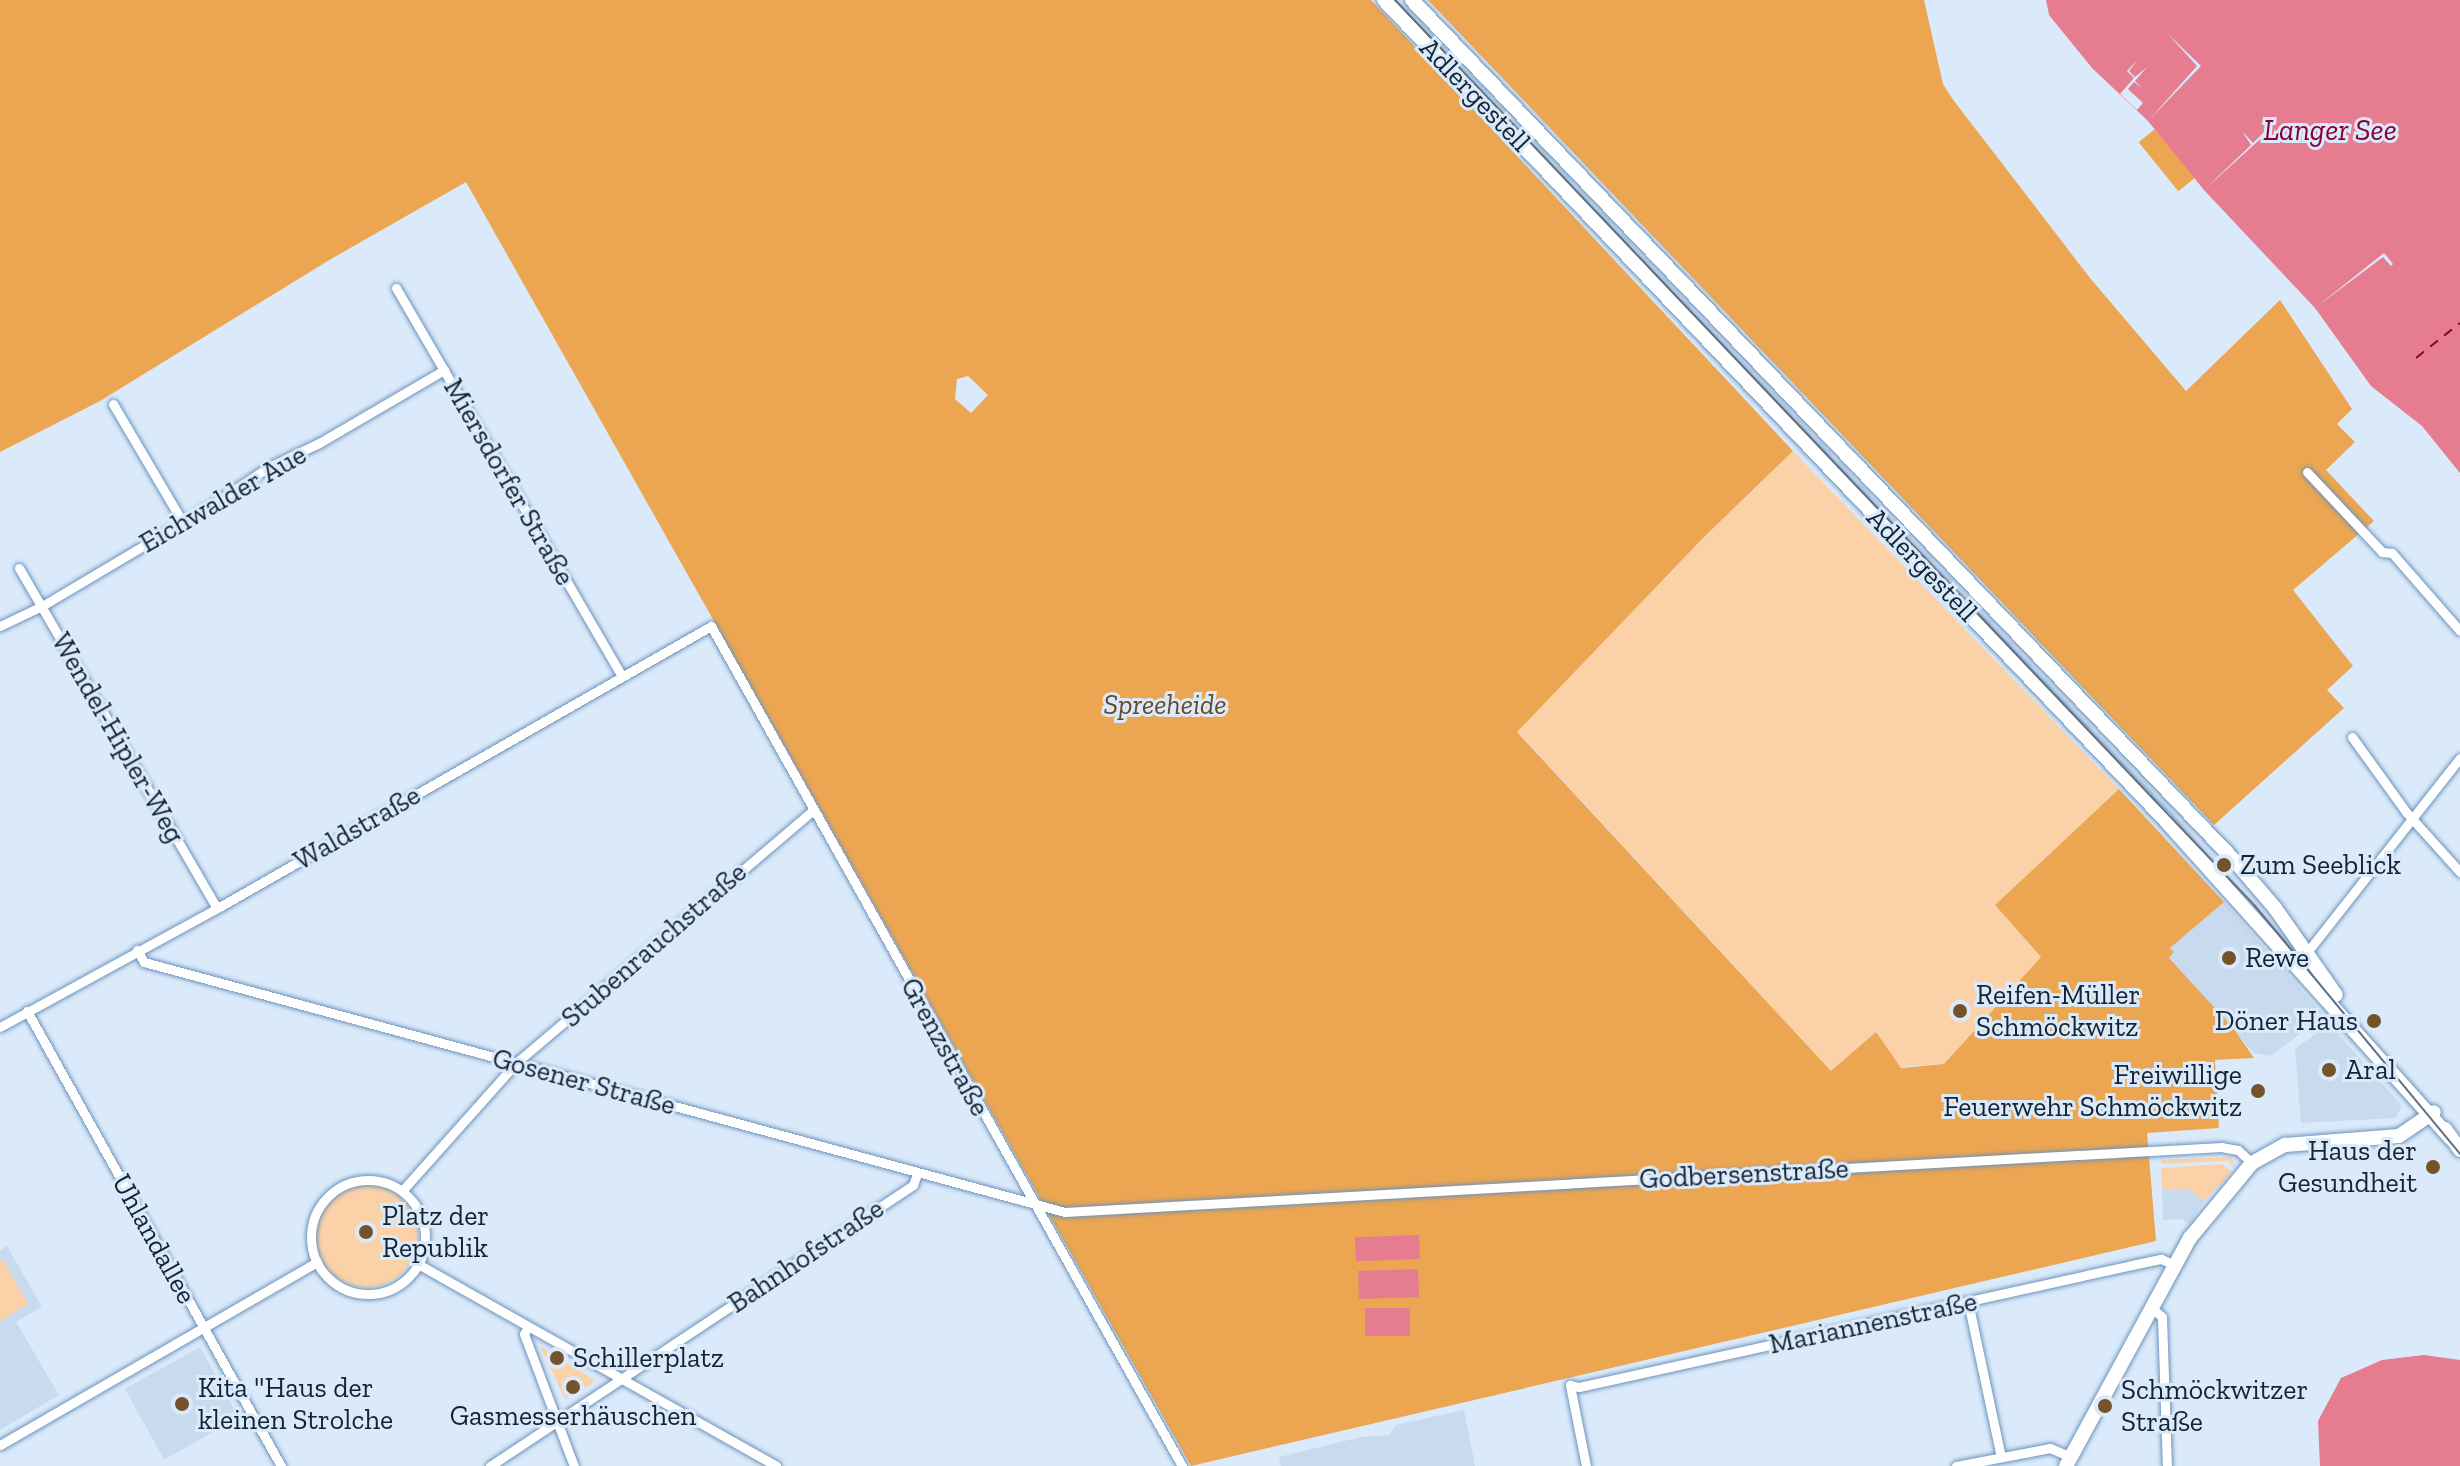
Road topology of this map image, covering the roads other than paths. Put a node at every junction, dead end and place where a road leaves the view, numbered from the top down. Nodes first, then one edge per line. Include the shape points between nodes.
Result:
1 (1384, 0) edge
2 (1412, 0) edge
3 (396, 288) dead end
4 (444, 370) junction
5 (113, 404) dead end
6 (2307, 472) dead end
7 (183, 523) junction
8 (19, 568) dead end
9 (42, 606) junction
10 (0, 626) edge
11 (711, 626) joint
12 (2460, 631) edge
13 (622, 676) junction
14 (2352, 737) dead end
15 (2460, 758) edge
16 (813, 810) junction
17 (2413, 819) junction
18 (2460, 872) edge
19 (217, 908) junction
20 (137, 950) junction
21 (2302, 960) junction
22 (27, 1011) junction
23 (0, 1027) edge
24 (516, 1063) junction
25 (2431, 1114) junction
26 (2460, 1150) edge
27 (2252, 1163) junction
28 (917, 1174) junction
29 (402, 1191) junction
30 (1036, 1206) junction
31 (317, 1262) junction
32 (418, 1264) junction
33 (2175, 1265) junction
34 (1968, 1302) junction
35 (2152, 1308) junction
36 (528, 1327) junction
37 (204, 1329) junction
38 (622, 1379) junction
39 (557, 1421) junction
40 (0, 1445) edge
41 (2001, 1457) junction
42 (2068, 1462) edge
43 (281, 1466) edge
44 (490, 1466) edge
45 (574, 1466) edge
46 (776, 1466) edge
47 (1182, 1466) edge
48 (1586, 1466) edge
49 (1956, 1466) edge
50 (2167, 1466) edge

1 - 21 main road, Adlergestell
2 - 21 main road, Adlergestell via 2233,859 2275,908
3 - 4 street, Miersdorfer Straße
4 - 7 street, Eichwalder Aue via 267,468
4 - 13 street, Miersdorfer Straße
5 - 7 street
6 - 12 street via 2382,552 2392,553
7 - 9 street, Eichwalder Aue
8 - 9 street, Wendel-Hipler-Weg
9 - 10 street, Eichwalder Aue
9 - 19 street, Wendel-Hipler-Weg
11 - 13 street, Waldstraße
11 - 16 street, Grenzstraße
13 - 19 street, Waldstraße
14 - 17 street
15 - 17 street
16 - 24 street, Stubenrauchstraße
16 - 30 street, Grenzstraße
17 - 18 street
17 - 21 street
19 - 20 street, Waldstraße
20 - 22 street, Waldstraße
20 - 24 street, Gosener Straße via 144,962
21 - 25 main road, Adlergestell
22 - 23 street, Waldstraße
22 - 37 street, Uhlandallee
24 - 28 street, Gosener Straße
24 - 29 street, Stubenrauchstraße
25 - 26 main road, Adlergestell
25 - 27 main road via 2399,1136 2285,1145
27 - 30 street, Godbersenstraße via 2238,1150 2221,1147 1077,1212
27 - 33 main road via 2210,1211
28 - 30 street, Gosener Straße
28 - 38 street, Bahnhofstraße via 913,1185
29 - 31 street via 363,1180 328,1196 312,1226
29 - 32 street via 418,1210 424,1228
30 - 47 street, Grenzstraße
31 - 32 street via 334,1283 364,1294 387,1291
31 - 37 street
32 - 36 street
33 - 34 street, Mariannenstraße via 2161,1259
33 - 35 main road
34 - 41 street
34 - 48 street, Mariannenstraße via 1570,1385
35 - 42 main road
35 - 50 street via 2162,1317
36 - 38 street
36 - 39 street via 524,1334
37 - 40 street
37 - 43 street, Uhlandallee
38 - 39 street, Bahnhofstraße
38 - 46 street
39 - 44 street, Bahnhofstraße
39 - 45 street
41 - 42 street via 2050,1448
41 - 49 street

